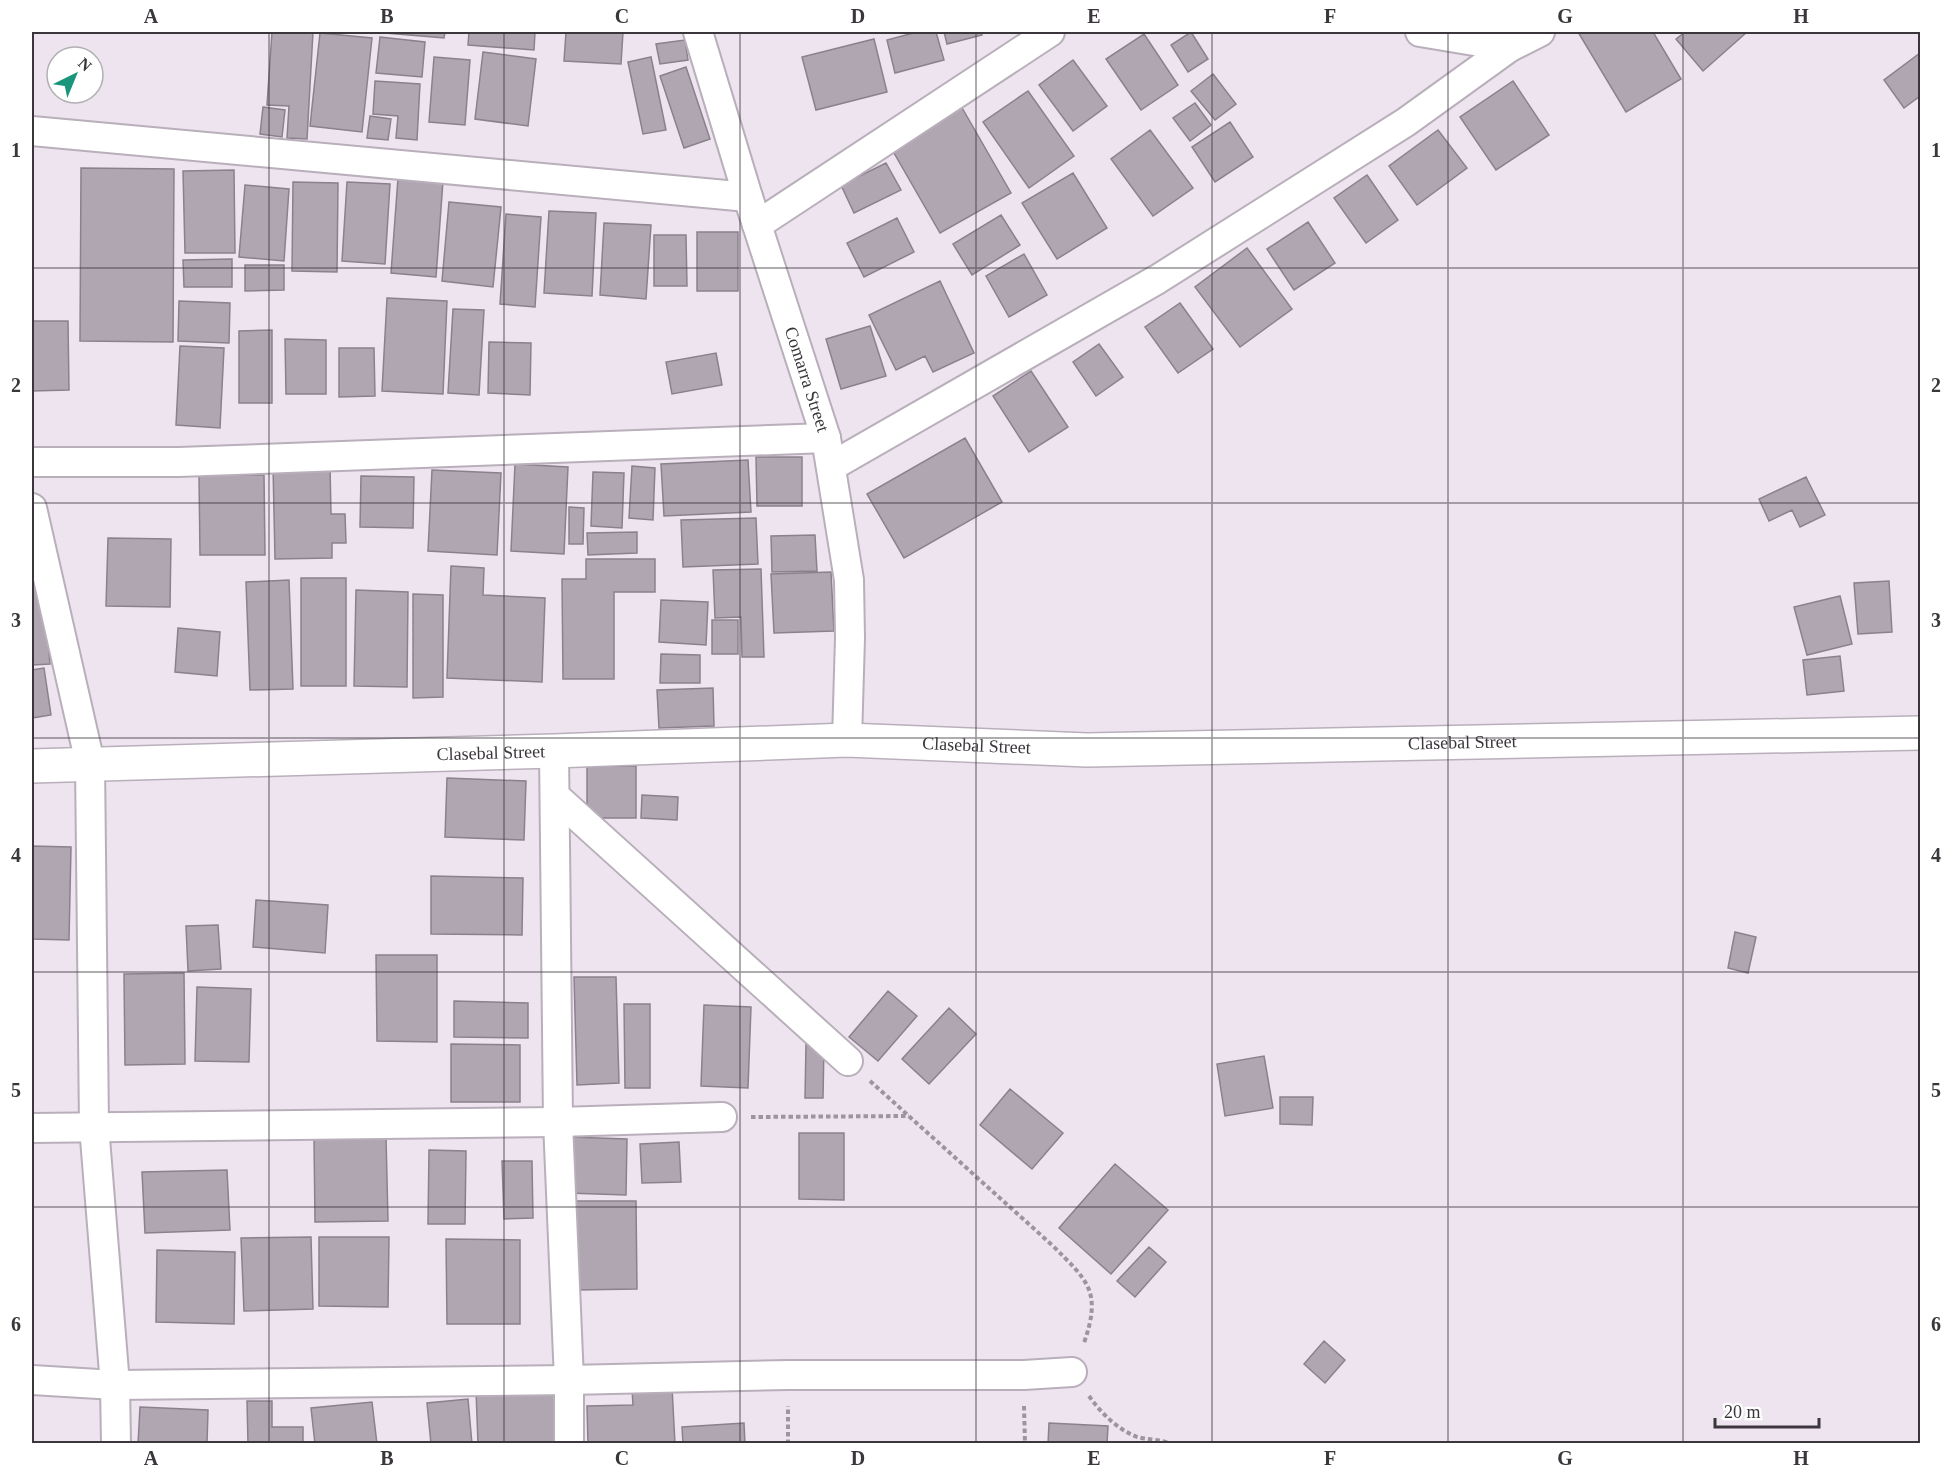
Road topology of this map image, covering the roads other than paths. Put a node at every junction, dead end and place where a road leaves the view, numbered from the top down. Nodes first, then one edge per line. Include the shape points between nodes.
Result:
1 (699, 32) edge
2 (1050, 32) edge
3 (1420, 32) edge
4 (1540, 32) edge
5 (1510, 47) junction
6 (32, 131) edge
7 (748, 197) junction
8 (757, 225) junction
9 (826, 438) junction
10 (32, 462) edge
11 (832, 466) junction
12 (32, 508) edge
13 (1920, 733) edge
14 (847, 740) junction
15 (554, 751) junction
16 (90, 764) junction
17 (32, 766) edge
18 (555, 796) junction
19 (848, 1061) road end
20 (722, 1117) road end
21 (558, 1122) junction
22 (94, 1126) junction
23 (32, 1128) edge
24 (1072, 1372) road end
25 (32, 1380) edge
26 (569, 1380) junction
27 (115, 1385) junction
28 (116, 1443) edge
29 (569, 1443) edge

1 - 7 street, Comarra Street
2 - 8 street
3 - 5 street
4 - 5 street
5 - 11 street via 1406,122 1158,279
6 - 7 street
7 - 8 street, Comarra Street
8 - 9 street, Comarra Street
9 - 10 street via 179,462
9 - 11 street, Comarra Street
11 - 14 street, Comarra Street via 849,580
12 - 16 street
13 - 14 street, Clasebal Street via 1087,750
14 - 15 street, Clasebal Street
15 - 16 street, Clasebal Street
15 - 18 street
16 - 17 street, Clasebal Street
16 - 22 street
18 - 19 street
18 - 21 street
20 - 21 street
21 - 22 street
21 - 26 street
22 - 23 street
22 - 27 street
24 - 26 street
25 - 27 street
26 - 27 street
26 - 29 street
27 - 28 street

